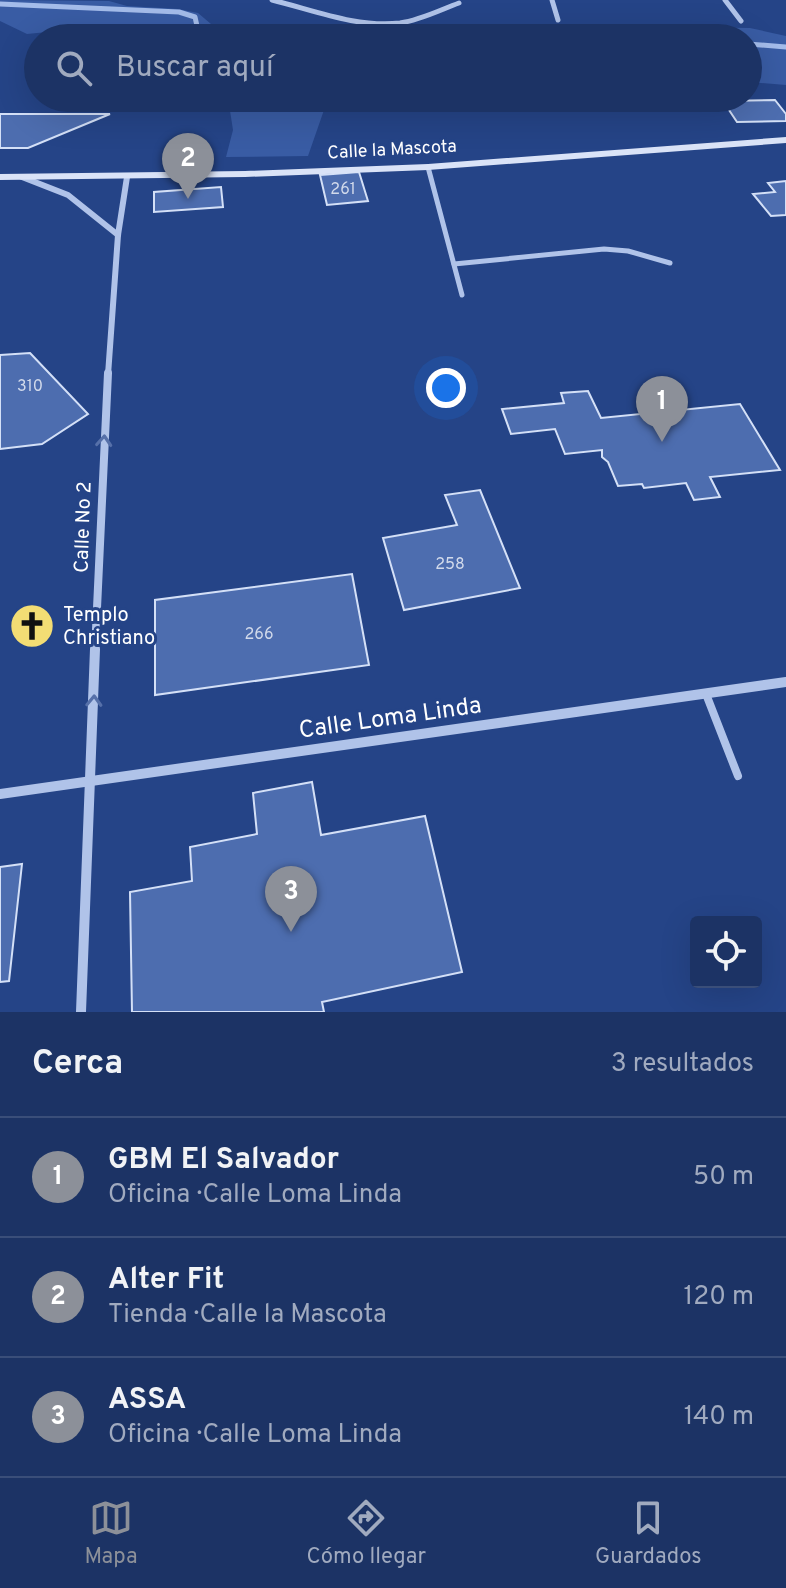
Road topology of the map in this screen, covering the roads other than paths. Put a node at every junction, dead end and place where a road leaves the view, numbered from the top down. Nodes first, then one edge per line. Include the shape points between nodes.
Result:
1 (272, 0) edge
2 (552, 0) edge
3 (725, 0) edge
4 (459, 3) dead end
5 (558, 20) dead end
6 (741, 21) dead end
7 (786, 140) edge
8 (428, 167) junction
9 (0, 177) edge
10 (22, 177) junction
11 (127, 177) junction
12 (118, 235) junction
13 (670, 263) dead end
14 (454, 264) junction
15 (462, 295) dead end
16 (786, 682) edge
17 (706, 694) junction
18 (738, 776) dead end
19 (91, 779) junction
20 (0, 794) edge
21 (81, 1012) edge

1 - 4 street via 390,24
2 - 5 street
3 - 6 street
7 - 8 main road, Calle la Mascota
8 - 11 main road, Calle la Mascota
8 - 14 lane
9 - 10 main road, Calle la Mascota
10 - 11 main road, Calle la Mascota
10 - 12 street via 68,195
11 - 12 street, Calle No 2
19 -> 12 street, Calle No 2 via 102,457
13 - 14 lane via 604,249
14 - 15 lane
16 - 17 street, Calle Loma Linda
17 - 18 lane
17 - 19 street, Calle Loma Linda
19 - 20 street, Calle Loma Linda
19 - 21 street, Calle No 2

